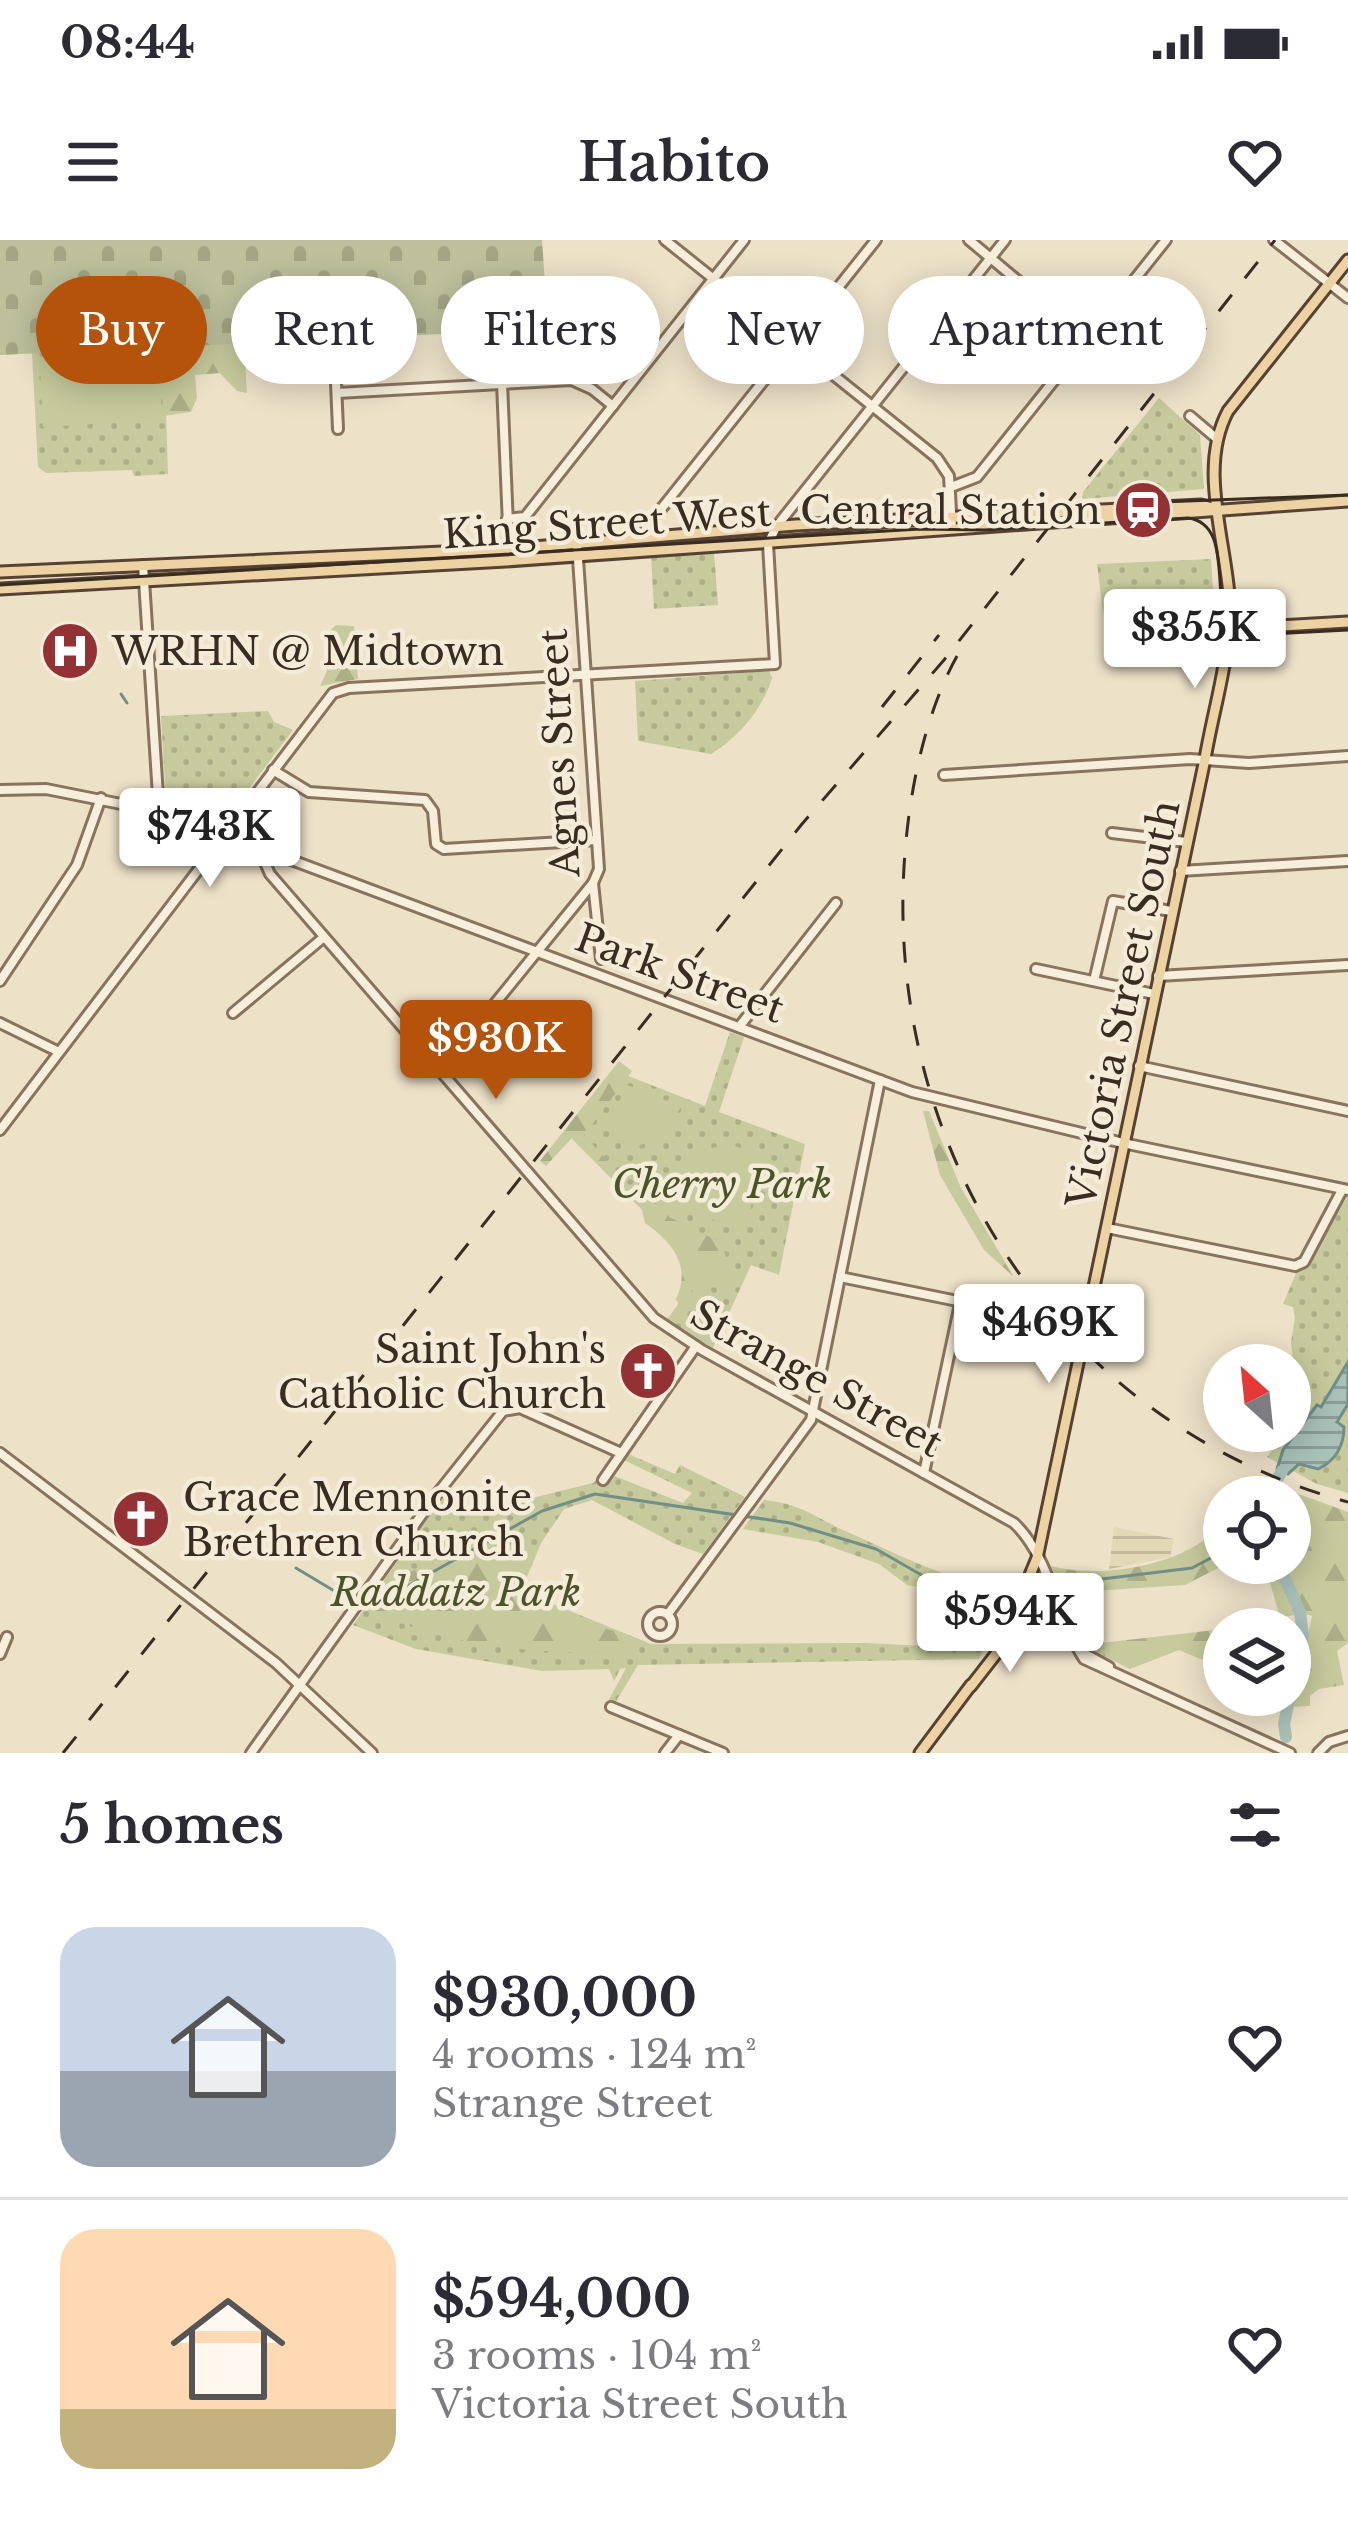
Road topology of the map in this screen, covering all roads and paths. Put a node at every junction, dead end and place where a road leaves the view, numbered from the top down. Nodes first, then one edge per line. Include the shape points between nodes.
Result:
1 (664, 240) edge
2 (744, 240) edge
3 (877, 240) edge
4 (969, 240) edge
5 (1005, 240) edge
6 (1166, 240) edge
7 (1274, 240) edge
8 (992, 257) junction
9 (1348, 260) edge
10 (709, 276) edge
11 (715, 276) edge
12 (848, 276) edge
13 (1015, 276) edge
14 (1137, 276) edge
15 (1329, 284) junction
16 (1348, 298) edge
17 (684, 316) edge
18 (337, 384) edge
19 (486, 384) edge
20 (502, 384) edge
21 (585, 384) edge
22 (762, 384) edge
23 (844, 384) edge
24 (1051, 384) edge
25 (337, 393) junction
26 (613, 406) junction
27 (872, 406) junction
28 (1190, 416) dead end
29 (338, 429) dead end
30 (1216, 438) junction
31 (951, 487) junction
32 (1348, 501) edge
33 (1218, 510) junction
34 (507, 519) junction
35 (952, 524) junction
36 (776, 527) junction
37 (645, 539) junction
38 (768, 544) junction
39 (509, 549) junction
40 (577, 550) junction
41 (143, 566) junction
42 (0, 572) edge
43 (144, 580) junction
44 (0, 589) edge
45 (1348, 622) edge
46 (1230, 629) junction
47 (584, 674) junction
48 (1348, 757) edge
49 (1205, 759) junction
50 (273, 770) junction
51 (944, 775) dead end
52 (0, 790) edge
53 (100, 798) junction
54 (159, 811) junction
55 (1112, 833) dead end
56 (224, 835) junction
57 (596, 840) junction
58 (1186, 842) junction
59 (257, 847) junction
60 (1348, 861) edge
61 (1180, 871) junction
62 (592, 883) junction
63 (836, 902) dead end
64 (1171, 911) junction
65 (324, 937) junction
66 (536, 952) junction
67 (601, 959) dead end
68 (1348, 965) edge
69 (1036, 970) dead end
70 (1157, 976) junction
71 (0, 981) edge
72 (1094, 981) junction
73 (1154, 994) junction
74 (233, 1013) dead end
75 (0, 1023) edge
76 (739, 1027) junction
77 (59, 1052) junction
78 (1139, 1066) junction
79 (440, 1070) junction
80 (880, 1080) junction
81 (1348, 1111) edge
82 (0, 1130) edge
83 (1123, 1143) junction
84 (1345, 1190) edge
85 (1106, 1228) junction
86 (840, 1277) junction
87 (960, 1304) junction
88 (1084, 1327) junction
89 (697, 1346) junction
90 (813, 1411) junction
91 (0, 1453) edge
92 (622, 1453) junction
93 (924, 1474) junction
94 (603, 1480) dead end
95 (1037, 1558) junction
96 (1053, 1598) junction
97 (1023, 1600) junction
98 (668, 1614) dead end
99 (8, 1637) dead end
100 (0, 1654) edge
101 (300, 1686) junction
102 (611, 1707) dead end
103 (679, 1735) junction
104 (1348, 1736) edge
105 (251, 1753) edge
106 (373, 1753) edge
107 (665, 1753) edge
108 (723, 1753) edge
109 (920, 1753) edge
110 (1290, 1753) edge
111 (1318, 1753) edge

1 - 10 street
2 - 11 street
3 - 12 street
4 - 8 street
5 - 8 street
6 - 14 street
7 - 15 street
8 - 13 street
8 - 27 street
9 - 15 main road
15 - 16 street
15 - 30 main road via 1228,411
17 - 26 street
18 - 25 street
19 - 25 street
20 - 34 street
21 - 26 street
22 - 37 street
23 - 27 street
24 - 31 street via 977,477
25 - 29 street
26 - 34 street via 525,517
27 - 31 street via 937,458
27 - 36 street
28 - 30 street
30 - 33 main road, Victoria Street South
31 - 35 street
32 - 33 main road, King Street West
33 - 35 main road, King Street West
33 - 46 main road, Victoria Street South
34 - 39 street
35 - 36 main road, King Street West
35 - 38 main road, King Street West
36 - 37 main road, King Street West
36 - 38 street
37 - 40 main road, King Street West
38 - 40 main road, King Street West
38 - 47 street via 775,664
39 - 40 main road, King Street West
39 - 41 main road, King Street West
40 - 43 main road, King Street West
40 - 47 street, Agnes Street
41 - 42 main road, King Street West
41 - 43 street
43 - 44 main road, King Street West
43 - 54 street
45 - 46 main road
46 - 49 main road, Victoria Street South
47 - 50 street via 349,688 333,693
47 - 57 street, Agnes Street
48 - 49 street
49 - 51 street
49 - 58 main road, Victoria Street South
50 - 56 street
50 - 57 street via 309,792 425,800 444,849
52 - 53 street, Park Street
53 - 54 street, Park Street
53 - 71 street via 77,866
54 - 56 street, Park Street
55 - 58 street
56 - 59 street, Park Street
56 - 77 street
57 - 62 street, Agnes Street
58 - 61 main road, Victoria Street South
59 - 65 street, Strange Street
59 - 66 street, Park Street
60 - 61 street
61 - 64 main road, Victoria Street South
62 - 66 street
62 - 67 street, Agnes Street
63 - 76 street
64 - 70 main road, Victoria Street South
64 - 72 street via 1113,901
65 - 74 street
65 - 79 street, Strange Street
66 - 76 street, Park Street
66 - 79 street
68 - 70 street
69 - 72 street
70 - 73 main road, Victoria Street South
72 - 73 street
73 - 78 main road, Victoria Street South
75 - 77 street
76 - 80 street, Park Street
77 - 82 street
78 - 81 street
78 - 83 main road, Victoria Street South
79 - 89 street, Strange Street via 654,1318
80 - 83 street, Park Street
80 - 86 street
83 - 84 street, Park Street
83 - 85 main road, Victoria Street South
84 - 85 street via 1301,1265
85 - 88 main road, Victoria Street South
86 - 87 street
86 - 90 street
87 - 88 street
87 - 93 street
88 - 95 main road, Victoria Street South
89 - 90 street, Strange Street
89 - 92 street
90 - 93 street, Strange Street
90 - 98 street
91 - 101 street
92 - 94 street
92 - 101 street via 520,1408 503,1411
93 - 95 street, Strange Street via 1014,1523
95 - 96 street, Strange Street
95 - 97 main road, Victoria Street South
96 - 97 main road
96 - 110 street, Strange Street via 1087,1661
97 - 109 main road, Victoria Street South
99 - 100 street
101 - 105 street
101 - 106 street
102 - 103 street
103 - 107 street
103 - 108 street
104 - 111 street

